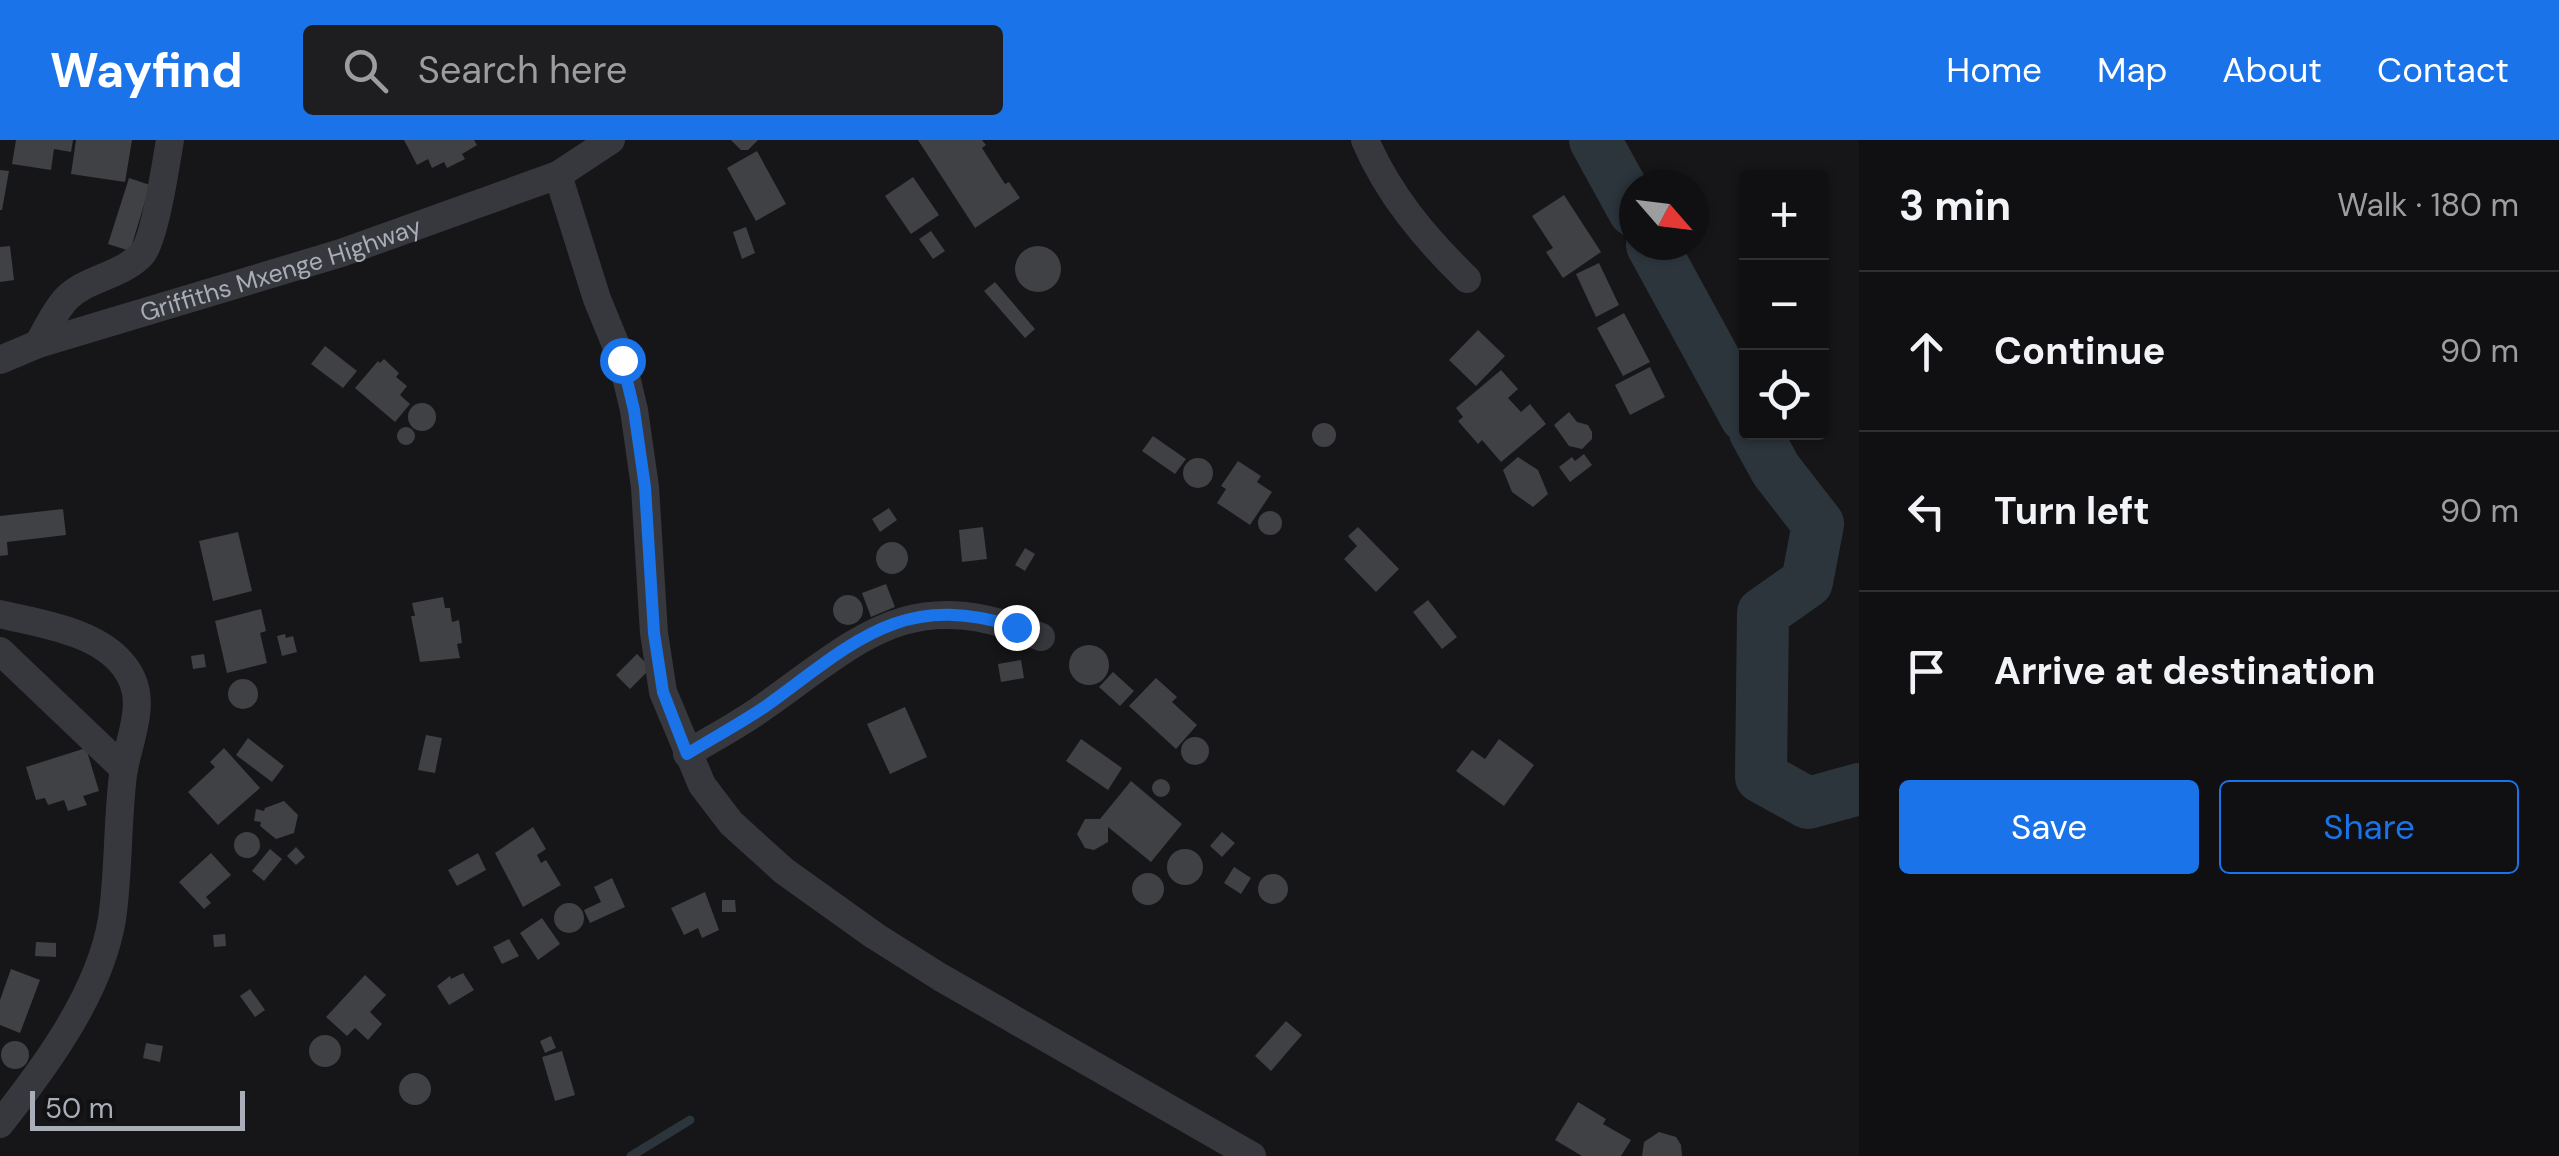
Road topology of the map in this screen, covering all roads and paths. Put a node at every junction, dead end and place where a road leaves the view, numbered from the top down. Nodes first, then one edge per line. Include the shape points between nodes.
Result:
1 (170, 140) edge
2 (610, 140) edge
3 (1365, 140) edge
4 (558, 175) junction
5 (1467, 279) dead end
6 (38, 344) junction
7 (0, 360) edge
8 (0, 614) edge
9 (1041, 637) dead end
10 (0, 651) edge
11 (687, 754) junction
12 (124, 770) junction
13 (0, 1124) edge
14 (1252, 1156) edge

1 - 6 street via 141,254 69,296
2 - 4 street, Griffiths Mxenge Highway
3 - 5 street via 1416,224
4 - 6 street, Griffiths Mxenge Highway via 341,254
4 - 11 street via 634,410 663,692
6 - 7 street, Griffiths Mxenge Highway
8 - 12 street via 78,635 109,650 126,668 137,691
9 - 11 street via 957,613 887,624
10 - 12 street
11 - 14 street via 731,824 860,925
12 - 13 street via 111,922 96,967 62,1040

